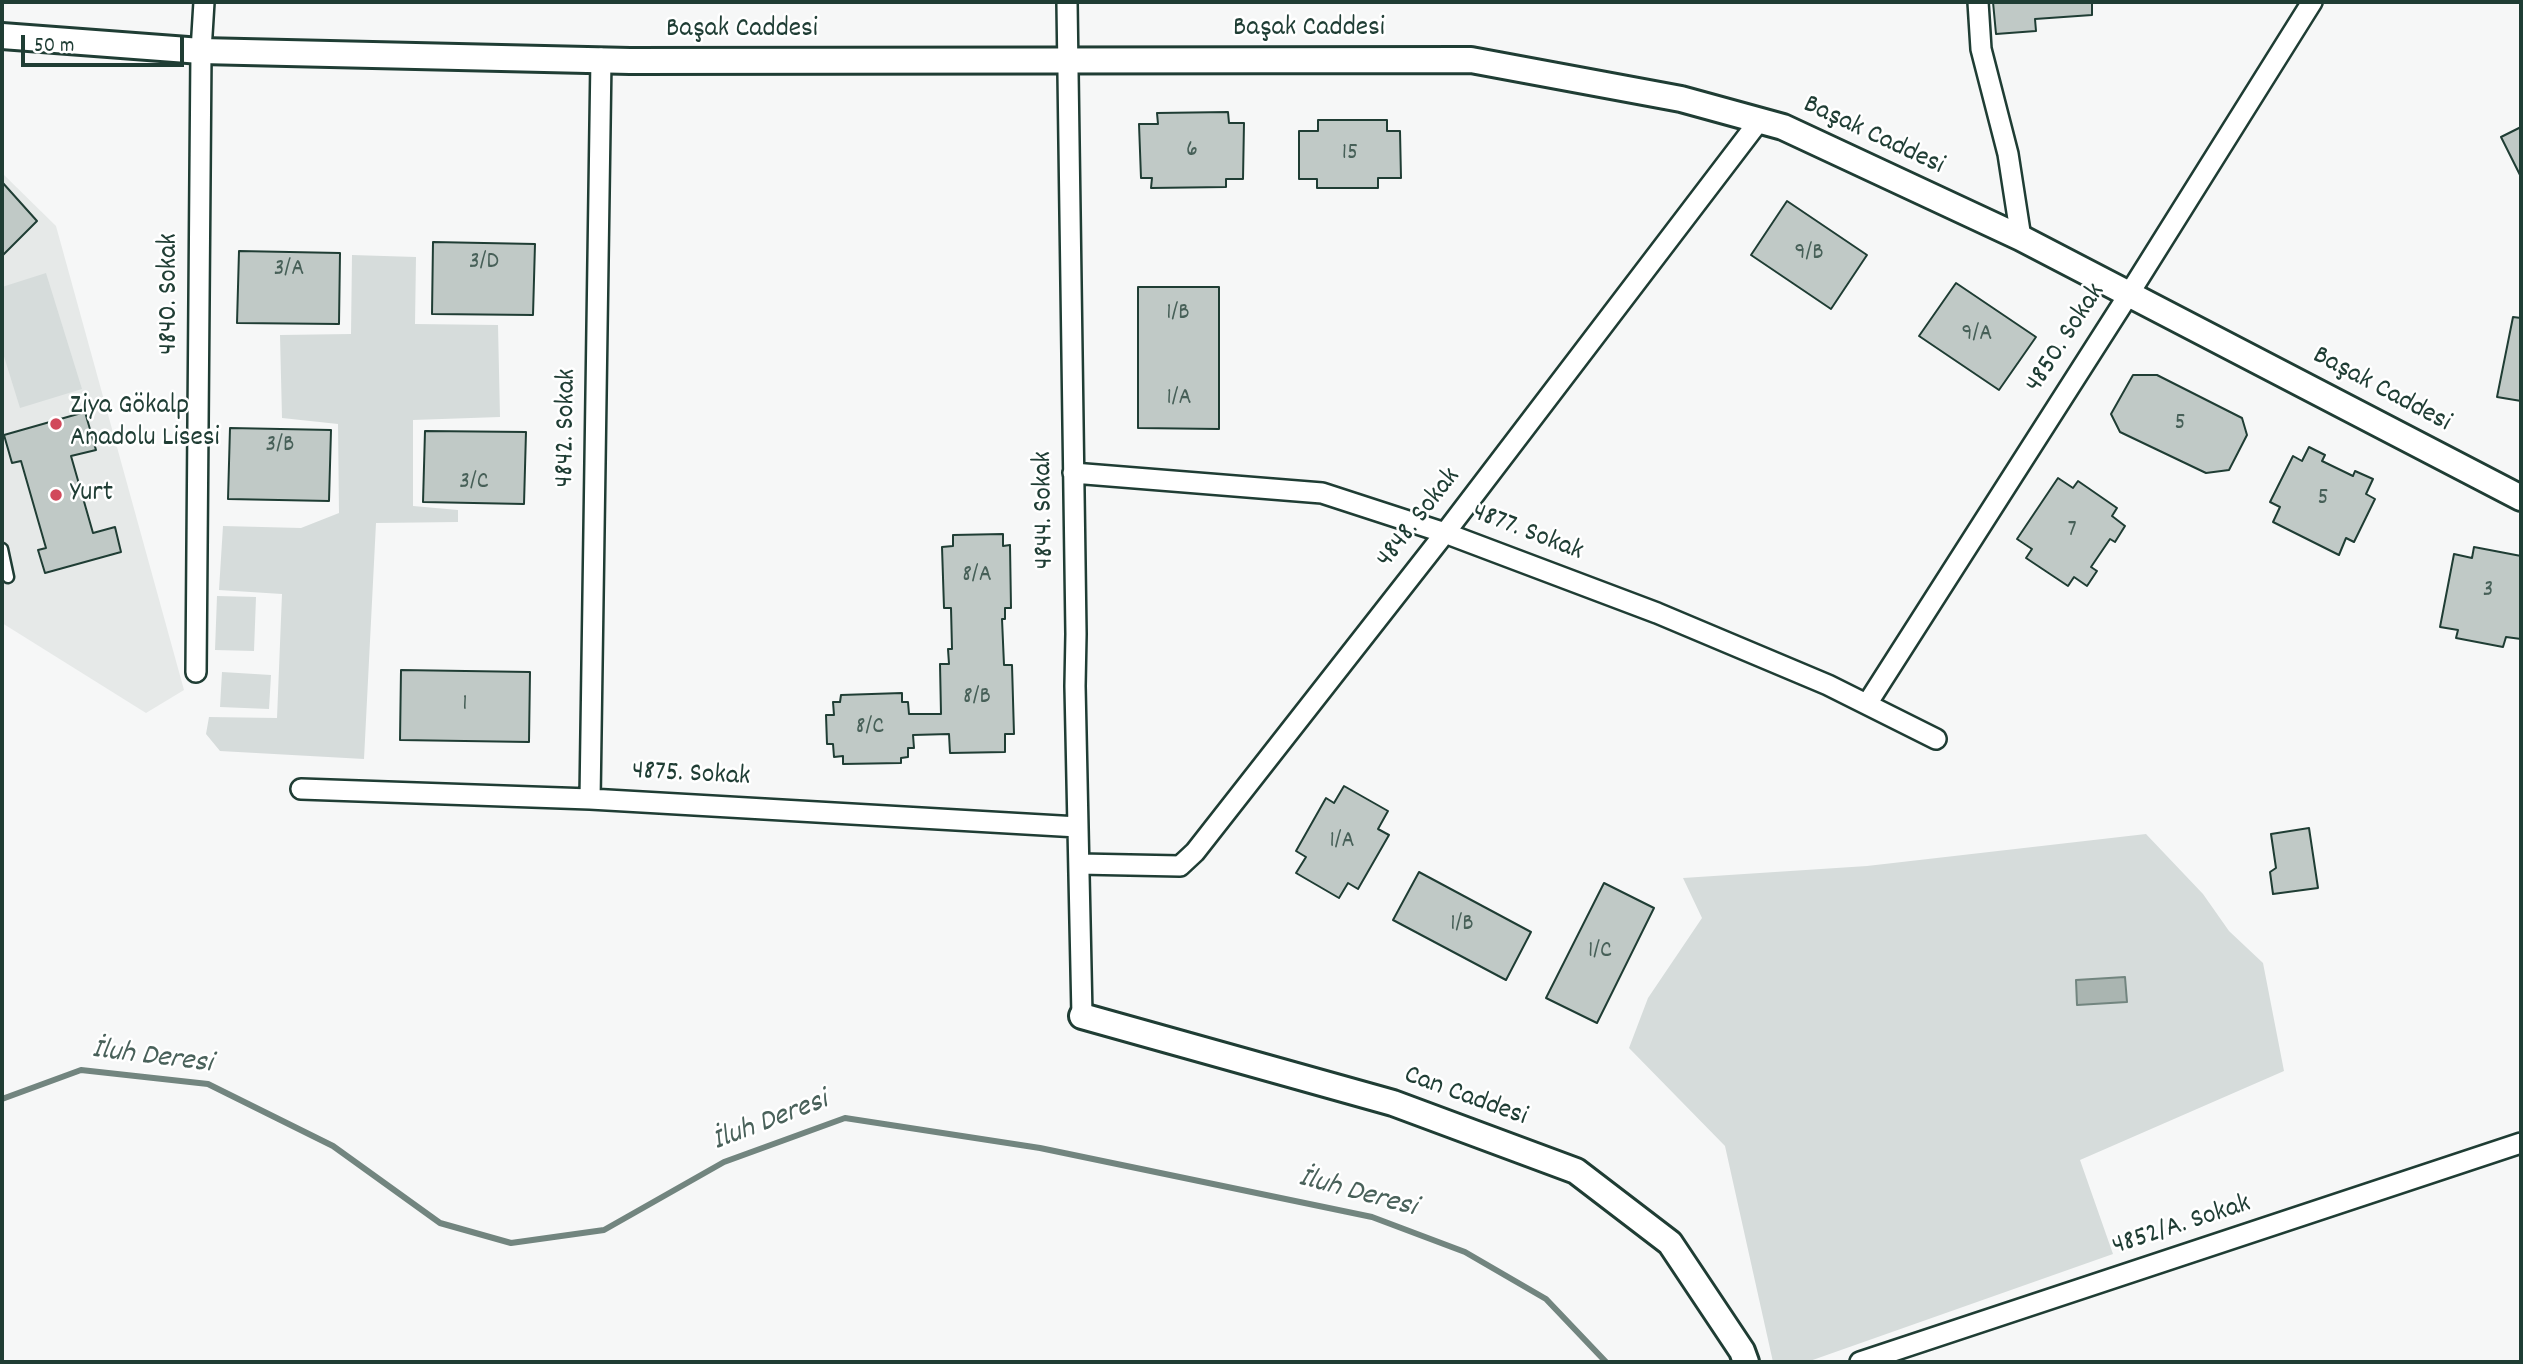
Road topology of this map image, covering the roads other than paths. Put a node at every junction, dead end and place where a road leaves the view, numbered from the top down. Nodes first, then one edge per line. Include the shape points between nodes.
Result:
1 (204, 2) edge
2 (1067, 2) edge
3 (1978, 2) edge
4 (2312, 2) edge
5 (2, 36) edge
6 (201, 51) junction
7 (601, 58) junction
8 (1069, 60) junction
9 (1759, 121) junction
10 (2021, 238) junction
11 (2129, 294) junction
12 (1073, 473) junction
13 (2521, 498) edge
14 (1446, 533) junction
15 (2, 549) edge
16 (8, 578) dead end
17 (196, 672) dead end
18 (1867, 704) junction
19 (1936, 739) dead end
20 (301, 789) dead end
21 (590, 799) junction
22 (1078, 827) junction
23 (1079, 864) junction
24 (1082, 1016) joint
25 (2521, 1143) edge
26 (1746, 1362) edge
27 (1860, 1362) edge

1 - 6 street, 4840. Sokak
2 - 8 street, 4844. Sokak
3 - 10 street via 1981,49 2008,154
4 - 11 street, 4850. Sokak
5 - 6 street, Başak Caddesi
6 - 7 street, Başak Caddesi
6 - 17 street, 4840. Sokak
7 - 8 street, Başak Caddesi
7 - 21 street, 4842. Sokak
8 - 9 street, Başak Caddesi via 1471,60 1681,99
8 - 12 street, 4844. Sokak
9 - 10 street, Başak Caddesi via 1783,127
9 - 14 street, 4848. Sokak
10 - 11 street, Başak Caddesi
11 - 13 street, Başak Caddesi
11 - 18 street, 4850. Sokak
12 - 14 street, 4877. Sokak via 1322,493
12 - 22 street, 4844. Sokak
14 - 18 street, 4877. Sokak via 1657,612
14 - 23 street, 4848. Sokak via 1180,866
15 - 16 lane
18 - 19 street, 4877. Sokak
20 - 21 street, 4875. Sokak
21 - 22 street, 4875. Sokak
22 - 23 street, 4844. Sokak
23 - 24 street, 4844. Sokak
24 - 26 street, Can Caddesi via 1393,1103 1576,1171 1670,1243
25 - 27 street, 4852/A. Sokak

